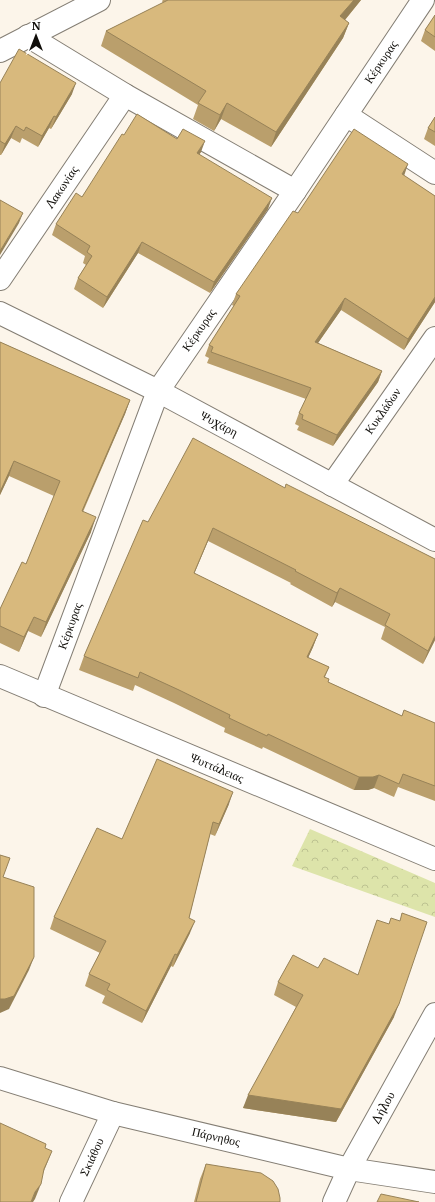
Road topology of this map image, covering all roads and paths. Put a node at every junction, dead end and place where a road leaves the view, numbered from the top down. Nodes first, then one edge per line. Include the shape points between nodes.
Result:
1 (99, 0) edge
2 (423, 0) edge
3 (28, 36) junction
4 (0, 51) edge
5 (125, 95) junction
6 (346, 115) junction
7 (435, 173) edge
8 (295, 191) junction
9 (0, 280) edge
10 (0, 313) edge
11 (435, 338) edge
12 (158, 391) junction
13 (332, 485) junction
14 (435, 540) edge
15 (0, 676) edge
16 (44, 696) junction
17 (435, 859) edge
18 (435, 1014) edge
19 (0, 1078) edge
20 (113, 1113) junction
21 (350, 1169) junction
22 (435, 1182) edge
23 (71, 1202) edge
24 (334, 1202) edge

1 - 3 street
2 - 6 street, Κέρκυρας
3 - 4 street
3 - 5 street
5 - 8 street
5 - 9 street, Λακωνίας
6 - 7 street
6 - 8 street, Κέρκυρας
8 - 12 street, Κέρκυρας
10 - 12 street, Ψυχάρη
11 - 13 street, Κυκλάδων
12 - 13 street, Ψυχάρη
12 - 16 street, Κέρκυρας
13 - 14 street, Ψυχάρη
15 - 16 street, Ψυττάλειας
16 - 17 street, Ψυττάλειας
18 - 21 street, Δήλου
19 - 20 street, Πάρνηθος
20 - 21 street, Πάρνηθος
20 - 23 street, Σκιάθου
21 - 22 street, Πάρνηθος
21 - 24 street, Δήλου

